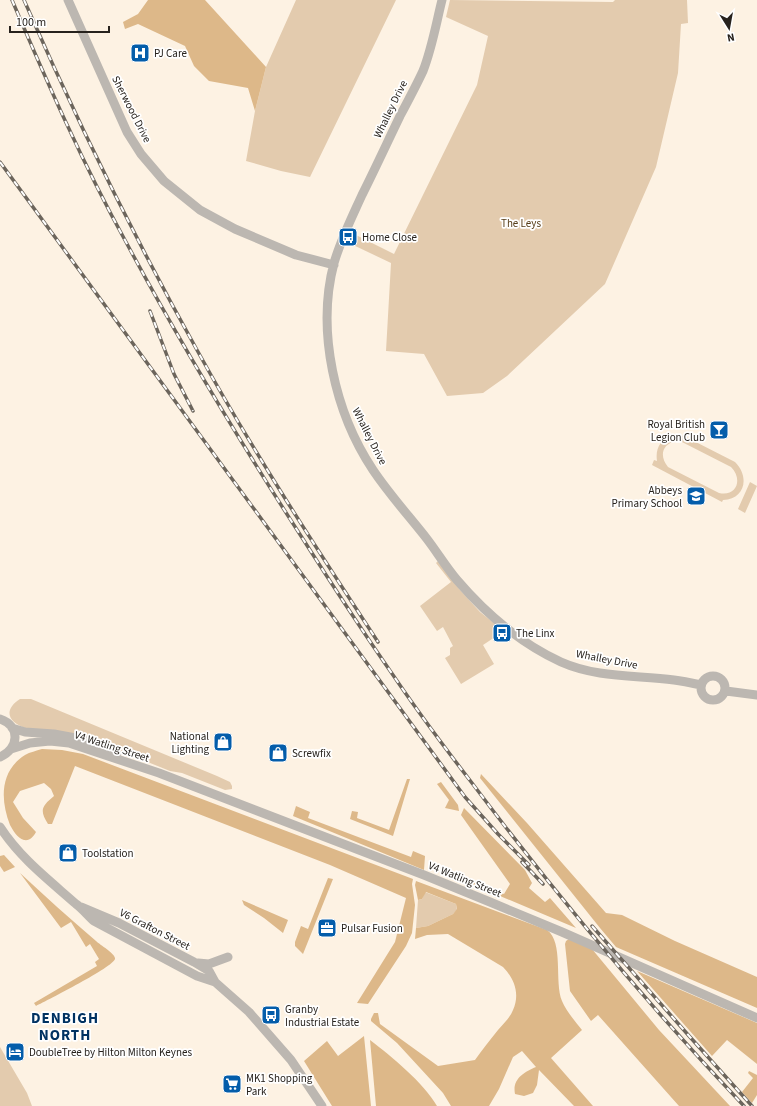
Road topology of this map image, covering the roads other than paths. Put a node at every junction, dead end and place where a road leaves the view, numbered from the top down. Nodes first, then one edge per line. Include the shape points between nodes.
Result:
1 (68, 0) edge
2 (442, 0) edge
3 (334, 265) junction
4 (701, 685) junction
5 (726, 691) junction
6 (757, 695) edge
7 (0, 719) edge
8 (12, 728) junction
9 (4, 756) edge
10 (159, 773) junction
11 (0, 827) edge
12 (78, 905) junction
13 (119, 923) junction
14 (140, 946) junction
15 (228, 958) dead end
16 (194, 962) junction
17 (215, 982) junction
18 (757, 1018) edge
19 (317, 1102) edge
20 (322, 1106) edge

1 - 3 street, Sherwood Drive via 127,132 141,154 164,181 200,210 235,229 296,254
2 - 3 street, Whalley Drive via 433,41 423,70 344,233
3 - 4 street, Whalley Drive via 328,298 330,358 349,426 374,472 455,578 491,616 515,635 563,662 605,674
4 - 5 street via 702,692 709,699 717,700
4 - 5 street via 706,678 718,676 724,680
5 - 6 street
7 - 8 street via 9,723
8 - 9 street via 14,742
8 - 10 street, V4 Watling Street via 86,740
9 - 10 street, V4 Watling Street via 30,743 50,741 69,744
10 - 18 street, V4 Watling Street via 475,896
11 - 12 street, V6 Grafton Street via 31,865
12 - 13 street, V6 Grafton Street
12 - 14 street, V6 Grafton Street via 94,921
13 - 14 street via 135,937
13 - 16 street, V6 Grafton Street
14 - 17 street, V6 Grafton Street
15 - 16 street via 209,964
16 - 17 street, V6 Grafton Street via 209,971
17 - 19 street, V6 Grafton Street via 249,1012 273,1038 299,1070
19 - 20 street, V6 Grafton Street

